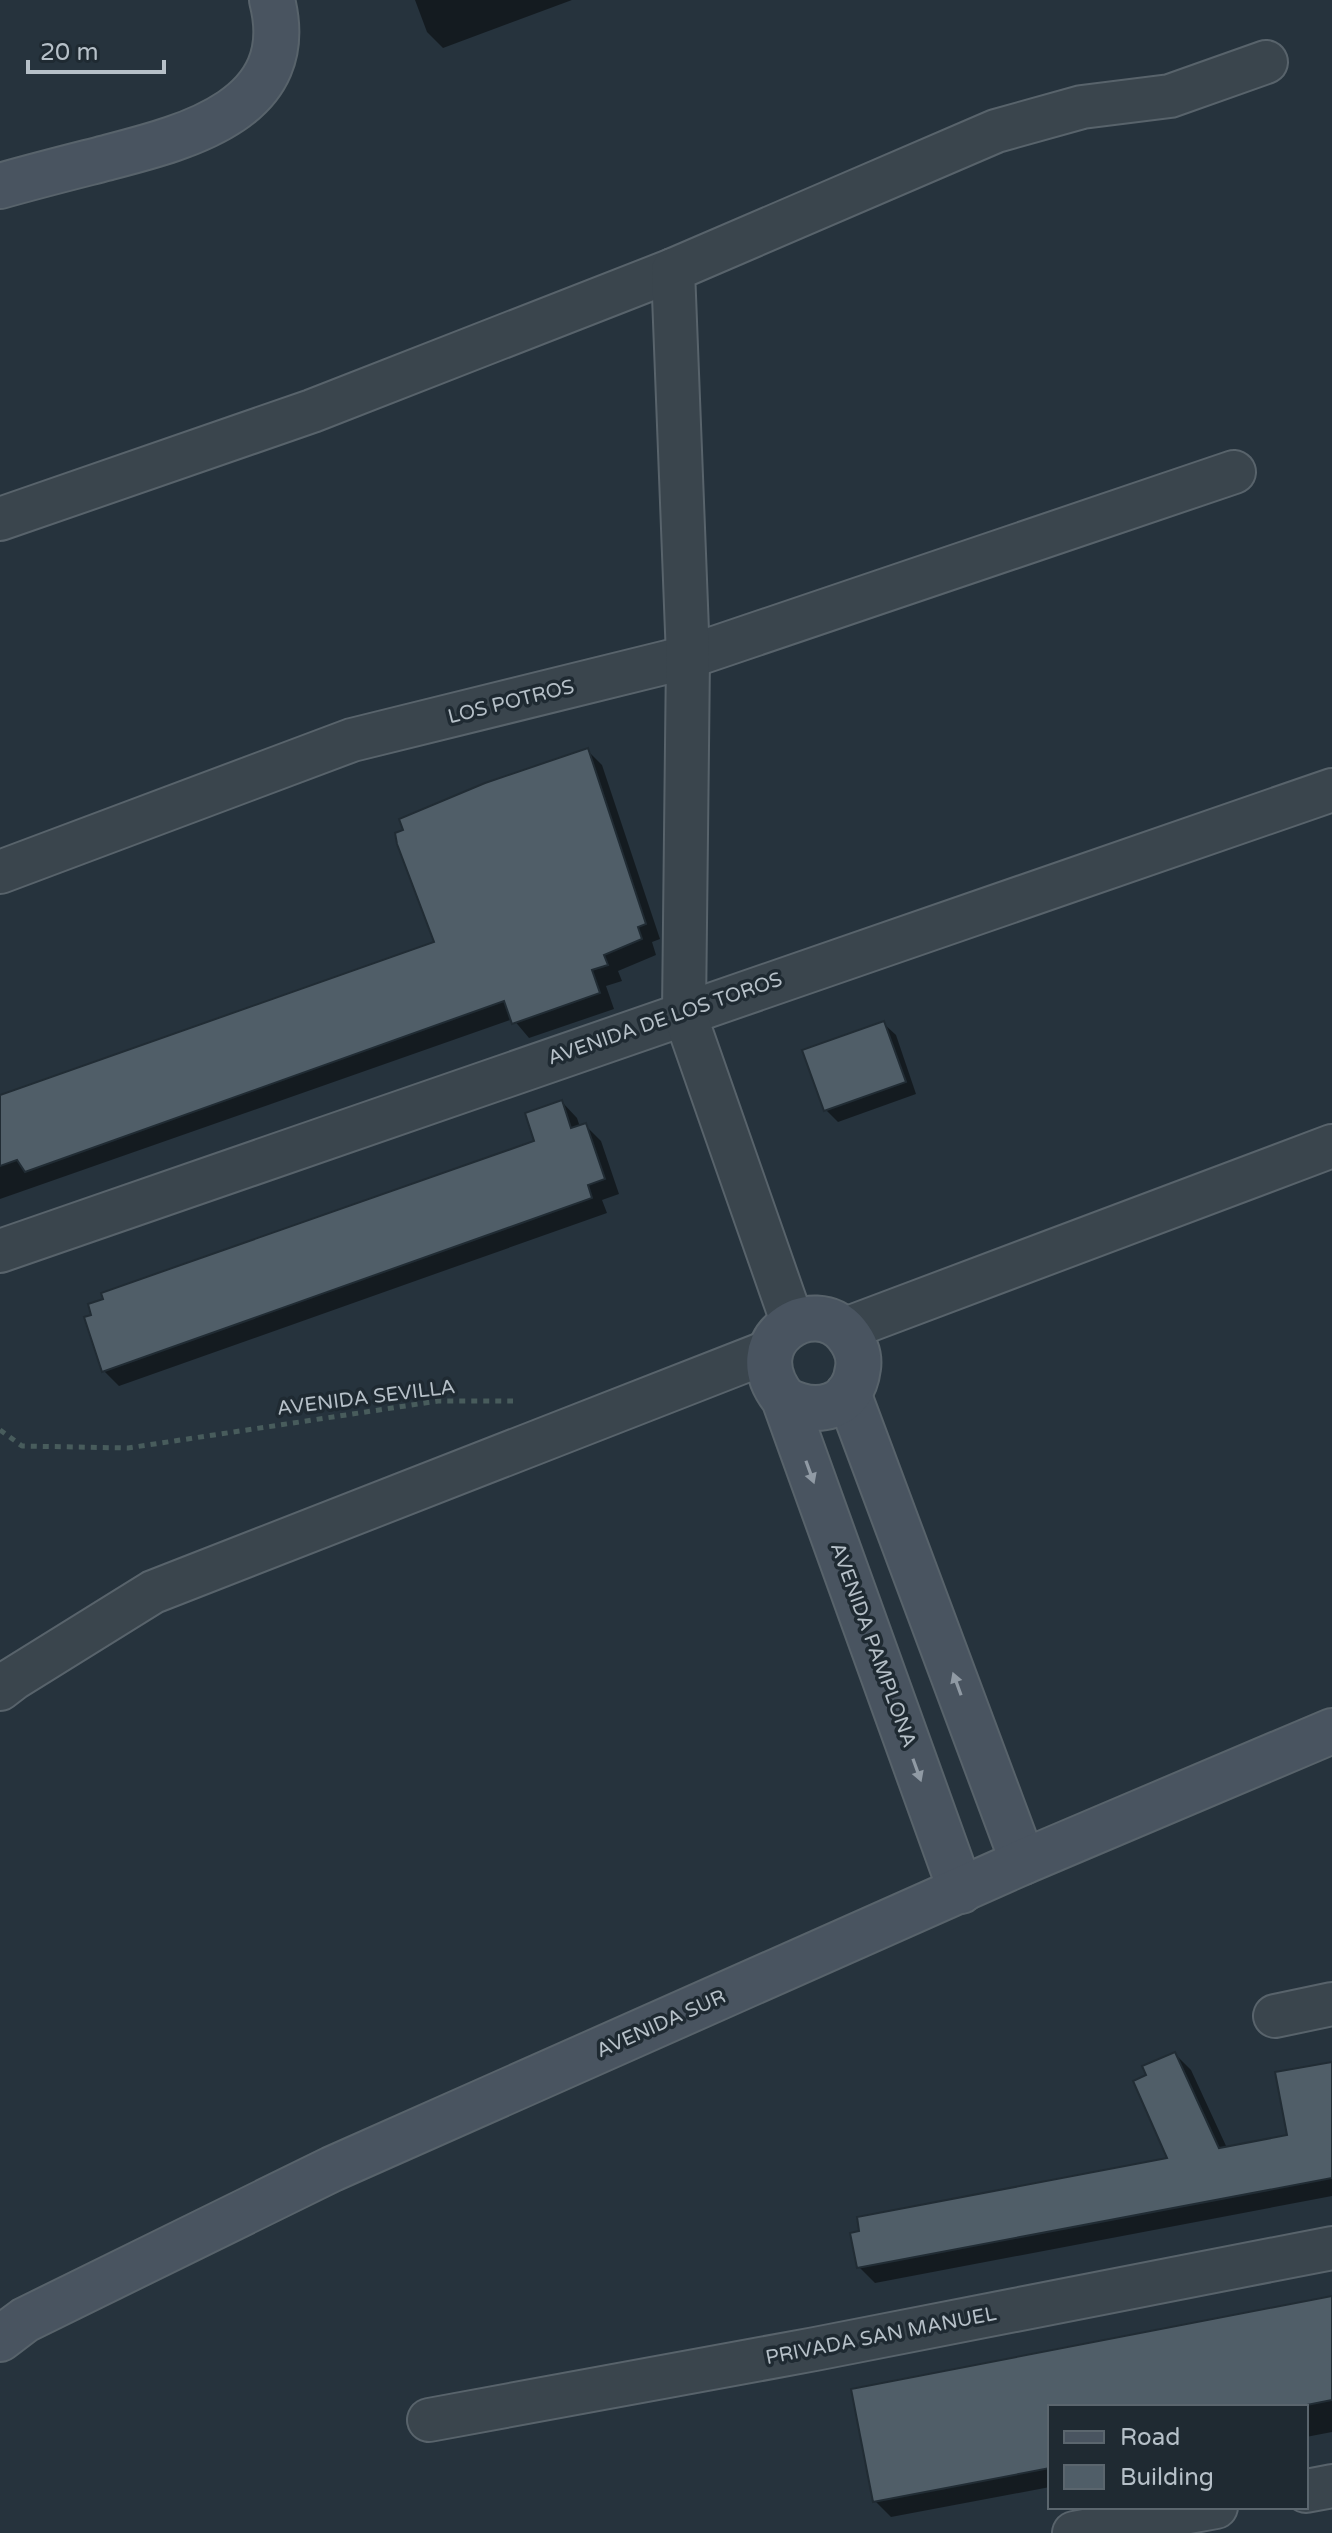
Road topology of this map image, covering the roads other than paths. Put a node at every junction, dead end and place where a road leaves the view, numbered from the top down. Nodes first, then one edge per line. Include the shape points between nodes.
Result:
1 (272, 0) edge
2 (1266, 62) dead end
3 (0, 186) edge
4 (673, 270) junction
5 (1234, 472) dead end
6 (0, 519) edge
7 (688, 657) junction
8 (1332, 790) edge
9 (0, 872) edge
10 (684, 1012) junction
11 (1332, 1146) edge
12 (0, 1251) edge
13 (843, 1330) junction
14 (781, 1337) junction
15 (848, 1393) junction
16 (784, 1399) junction
17 (0, 1689) edge
18 (1332, 1731) edge
19 (1023, 1862) junction
20 (961, 1891) junction
21 (1332, 2004) edge
22 (1275, 2016) dead end
23 (1332, 2248) edge
24 (0, 2339) edge
25 (429, 2420) dead end
26 (1332, 2486) edge
27 (1308, 2491) edge
28 (1205, 2509) edge
29 (1074, 2533) edge

1 - 3 street via 277,19 268,75 243,104 165,143
2 - 4 street via 1170,96 1082,107 996,131
4 - 6 street via 312,411
4 - 7 street
5 - 7 street, LOS POTROS
7 - 9 street, LOS POTROS via 352,740
7 - 10 street
8 - 10 street, AVENIDA DE LOS TOROS
10 - 12 street, AVENIDA DE LOS TOROS
10 - 14 street, AVENIDA PAMPLONA
11 - 13 street
13 - 14 street via 810,1319
13 - 15 street via 859,1360
14 - 16 street, AVENIDA PAMPLONA via 768,1368 772,1385
14 - 17 street via 153,1592
15 - 16 street via 817,1410
19 -> 15 street
16 -> 20 street, AVENIDA PAMPLONA
18 - 19 street, AVENIDA SUR
19 - 20 street, AVENIDA SUR
20 - 24 street, AVENIDA SUR via 332,2169 25,2320
21 - 22 street
23 - 25 street, PRIVADA SAN MANUEL
26 - 27 street
28 - 29 street

